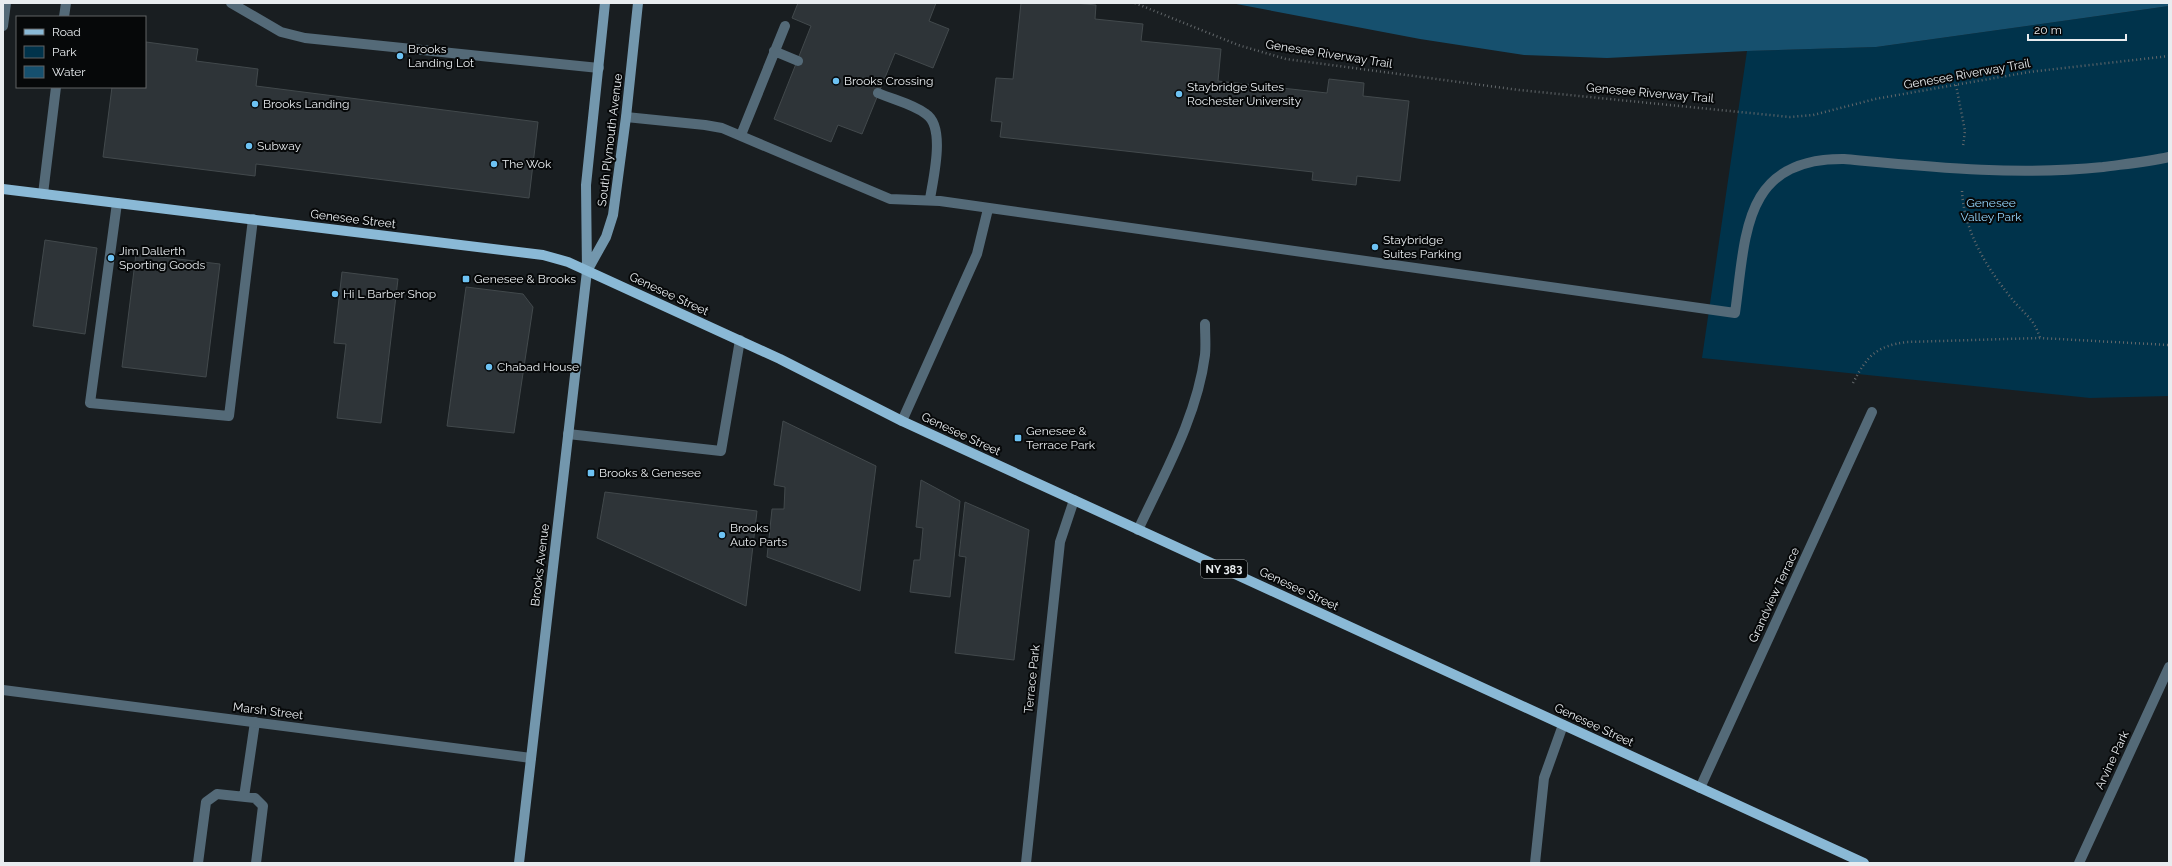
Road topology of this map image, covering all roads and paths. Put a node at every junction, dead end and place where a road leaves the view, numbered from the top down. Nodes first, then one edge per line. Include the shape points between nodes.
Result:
1 (6, 3) edge
2 (66, 3) edge
3 (231, 3) edge
4 (605, 3) edge
5 (638, 3) edge
6 (1135, 3) edge
7 (64, 16) edge
8 (3, 26) edge
9 (784, 26) dead end
10 (774, 51) junction
11 (2169, 56) edge
12 (798, 60) dead end
13 (599, 68) junction
14 (1956, 85) junction
15 (56, 88) edge
16 (878, 93) dead end
17 (626, 116) junction
18 (741, 135) junction
19 (2169, 157) edge
20 (1961, 170) junction
21 (3, 189) edge
22 (43, 194) junction
23 (930, 199) junction
24 (117, 203) junction
25 (988, 208) junction
26 (253, 220) junction
27 (587, 270) junction
28 (1205, 324) dead end
29 (2040, 338) junction
30 (740, 340) junction
31 (2169, 346) edge
32 (1853, 383) dead end
33 (1872, 412) dead end
34 (902, 421) junction
35 (568, 434) junction
36 (1074, 500) junction
37 (1138, 530) junction
38 (2169, 667) edge
39 (3, 690) edge
40 (255, 722) junction
41 (1563, 725) junction
42 (531, 758) junction
43 (1700, 788) junction
44 (244, 797) junction
45 (198, 863) edge
46 (256, 863) edge
47 (519, 863) edge
48 (1026, 863) edge
49 (1535, 863) edge
50 (1864, 863) edge
51 (2080, 863) edge

1 - 8 street
2 - 7 street
3 - 13 street via 281,32 305,38
4 - 13 main road, South Plymouth Avenue
5 - 17 main road, South Plymouth Avenue
6 - 14 path, Genesee Riverway Trail via 1238,45 1286,59 1555,94 1802,117 1875,99
9 - 10 street
10 - 12 street
10 - 18 street
11 - 14 path, Genesee Riverway Trail via 2051,69
13 - 27 main road, South Plymouth Avenue via 586,185
14 - 20 path via 1964,131
15 - 22 street
16 - 23 street via 927,114 934,122 937,142
17 - 18 street via 705,124
17 - 27 main road, South Plymouth Avenue via 613,215 606,236
18 - 23 street via 890,199
19 - 20 street via 2127,164 2058,170
20 - 25 street via 1826,159 1806,162 1788,169 1772,182 1760,197 1752,215 1735,313
20 - 29 path via 1962,195 1967,217 1981,255 2011,297 2032,318
21 - 22 main road, Genesee Street
22 - 24 main road, Genesee Street
23 - 25 street
24 - 26 main road, Genesee Street
24 - 26 street via 90,404 229,416
25 - 34 street via 977,254
26 - 27 main road, Genesee Street via 543,255 556,257
27 - 30 main road, Genesee Street / NY 383
27 - 35 main road, Brooks Avenue
28 - 37 street via 1205,355 1184,433
29 - 31 path
29 - 32 path via 1889,344 1876,351 1863,364
30 - 34 main road, Genesee Street / NY 383
30 - 35 street via 721,452
33 - 43 street, Grandview Terrace
34 - 36 main road, Genesee Street / NY 383
35 - 42 main road, Brooks Avenue
36 - 37 main road, Genesee Street / NY 383
36 - 48 street, Terrace Park via 1060,542
37 - 41 main road, Genesee Street / NY 383
38 - 51 street, Arvine Park
39 - 40 street, Marsh Street
40 - 42 street, Marsh Street
40 - 44 street
41 - 43 main road, Genesee Street / NY 383
41 - 49 street via 1544,778
42 - 47 main road, Brooks Avenue
43 - 50 main road, Genesee Street / NY 383
44 - 45 street via 217,794 206,802
44 - 46 street via 255,798 263,806

